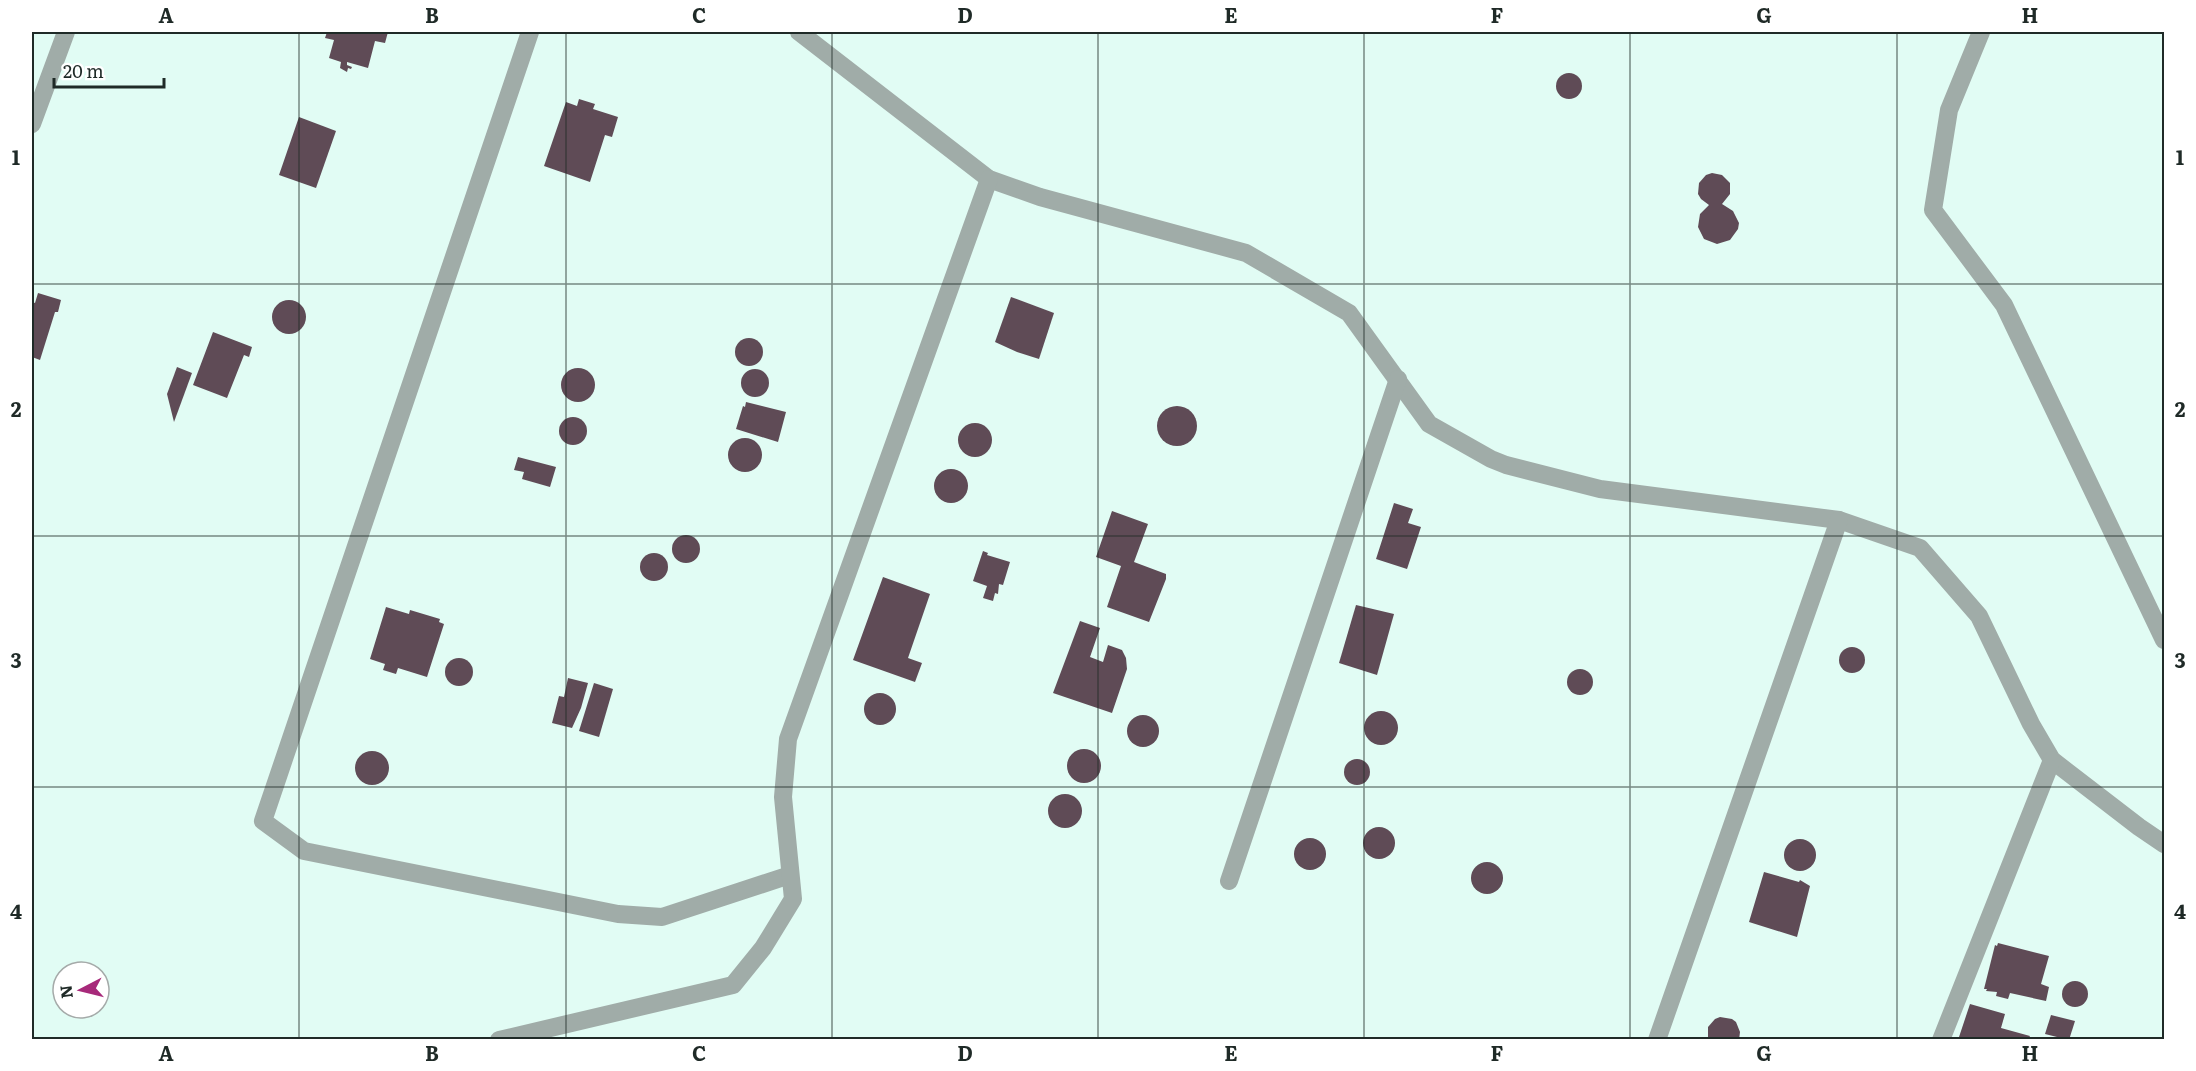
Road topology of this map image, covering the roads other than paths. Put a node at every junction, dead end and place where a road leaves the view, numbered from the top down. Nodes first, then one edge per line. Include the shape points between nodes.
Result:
1 (66, 32) edge
2 (530, 32) edge
3 (799, 32) edge
4 (1981, 32) edge
5 (32, 124) edge
6 (989, 179) junction
7 (1398, 380) junction
8 (1839, 520) junction
9 (2164, 640) edge
10 (2052, 760) junction
11 (2164, 844) edge
12 (790, 874) junction
13 (1229, 881) dead end
14 (499, 1040) edge
15 (1657, 1040) edge
16 (1941, 1040) edge

1 - 5 street
2 - 12 street via 263,821 304,850 618,914 662,917
3 - 6 street
4 - 9 street via 1949,110 1933,210 2004,305
6 - 7 street via 1246,254 1349,313
6 - 12 street via 788,739 783,797
7 - 8 street via 1429,424 1506,465 1600,489
7 - 13 street
8 - 10 street via 1920,548 1980,616
8 - 15 street
10 - 11 street
10 - 16 street
12 - 14 street via 793,898 763,948 733,986

